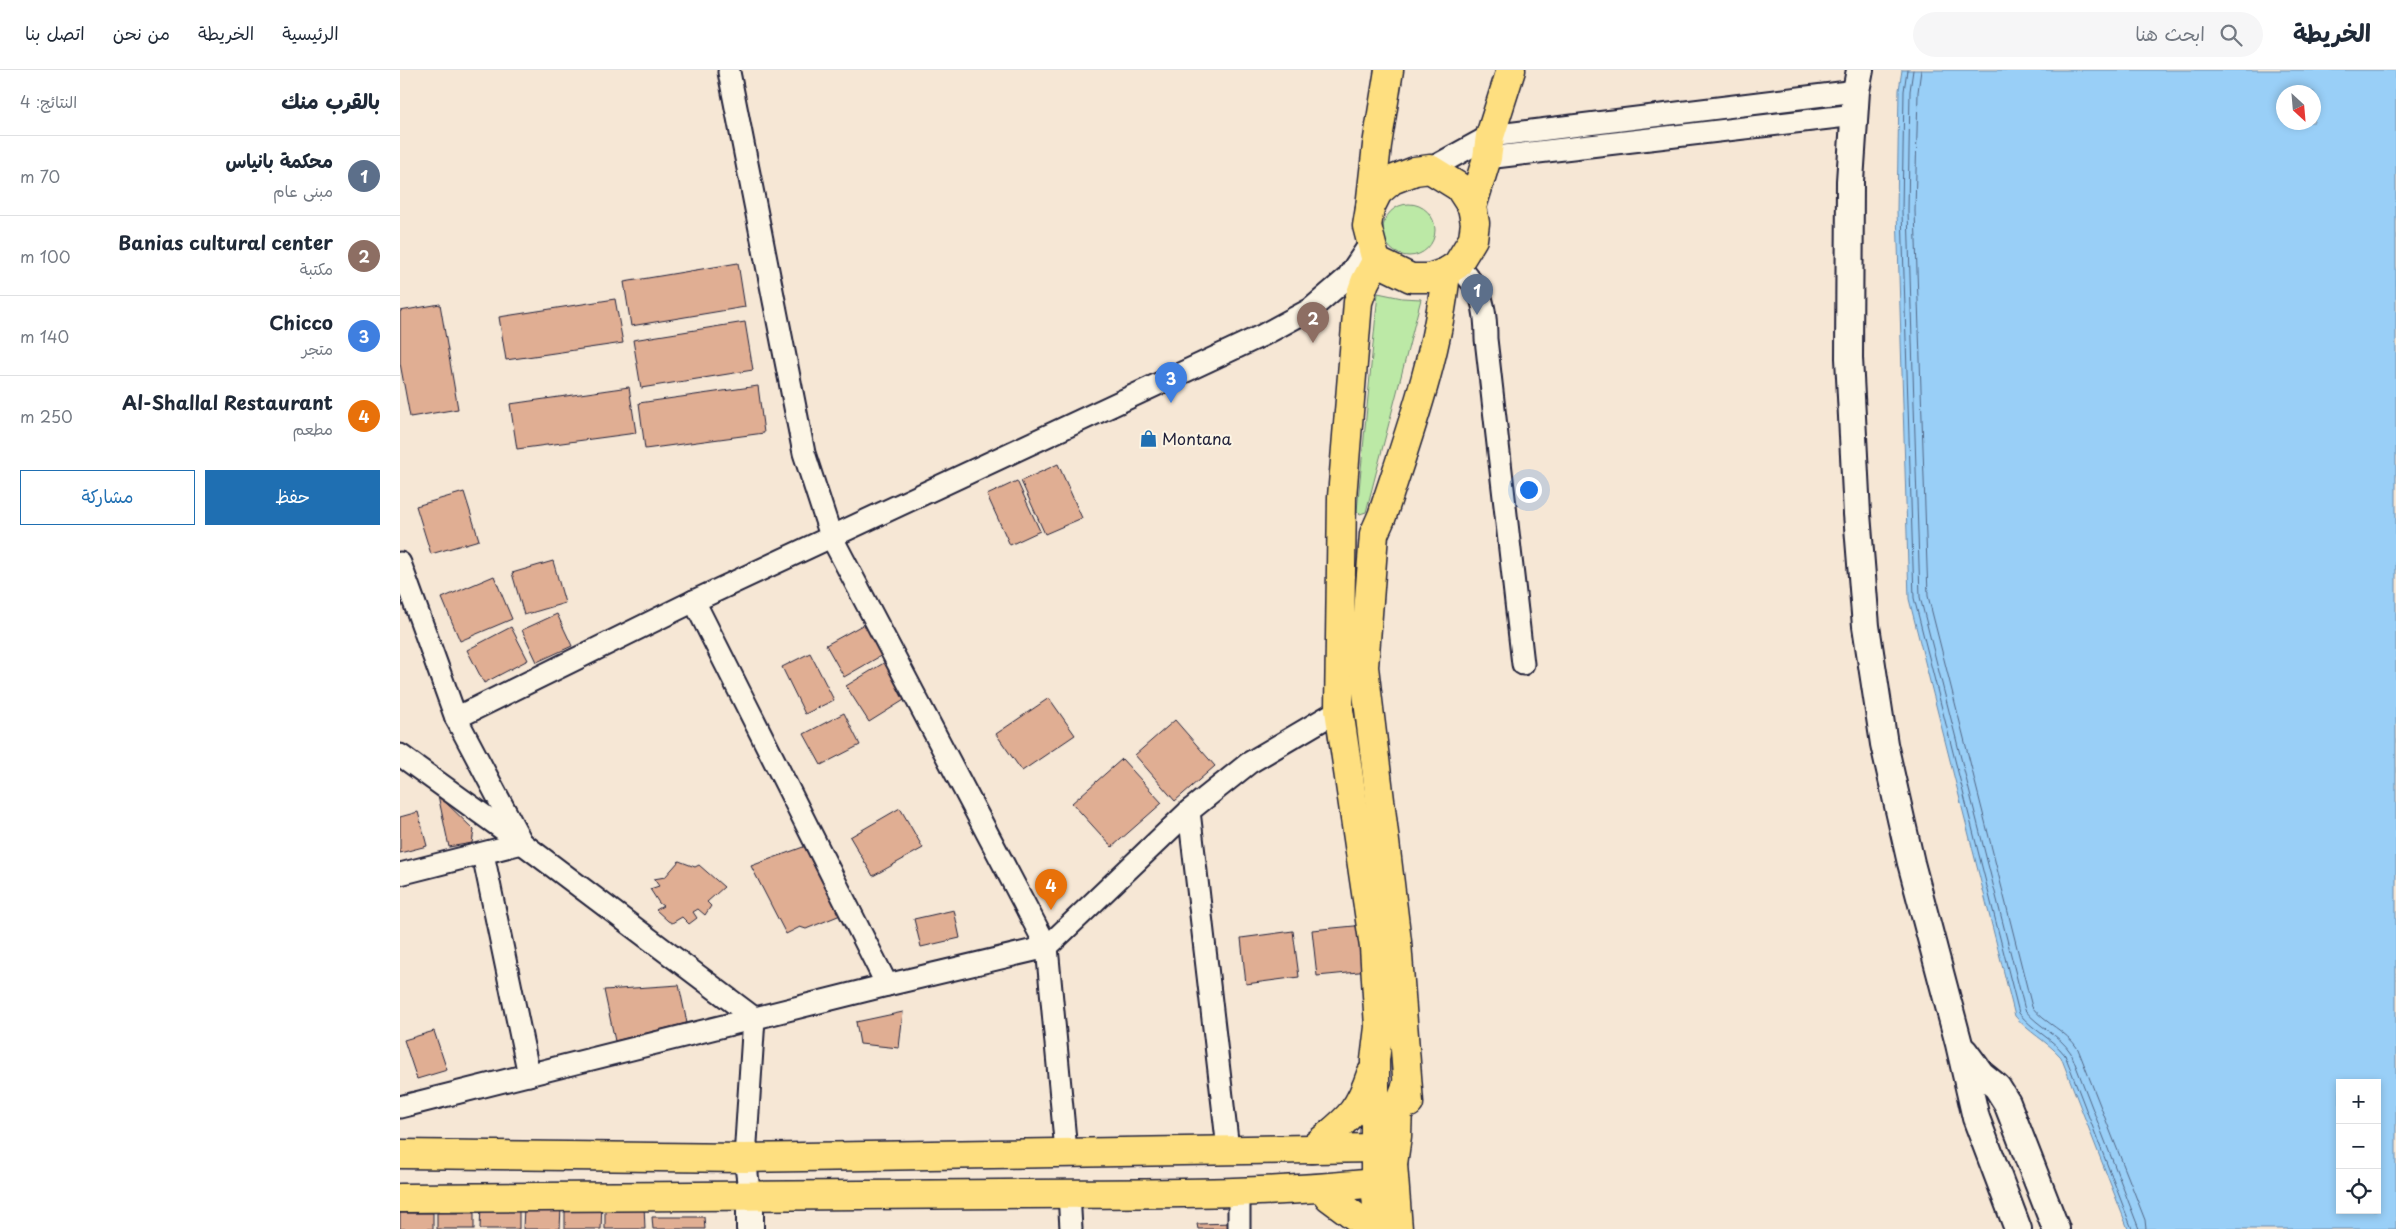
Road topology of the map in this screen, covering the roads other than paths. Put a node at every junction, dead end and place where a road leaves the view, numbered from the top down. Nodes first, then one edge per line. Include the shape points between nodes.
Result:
1 (1390, 70) edge
2 (1512, 70) edge
3 (731, 71) edge
4 (1857, 92) edge
5 (1488, 147) junction
6 (1430, 169) junction
7 (1472, 207) junction
8 (1370, 208) junction
9 (1373, 253) junction
10 (1452, 268) junction
11 (1374, 534) junction
12 (832, 536) junction
13 (1342, 536) junction
14 (400, 563) edge
15 (694, 601) junction
16 (1523, 664) dead end
17 (1339, 710) junction
18 (456, 718) junction
19 (400, 755) edge
20 (1190, 811) junction
21 (522, 843) junction
22 (483, 854) junction
23 (400, 874) edge
24 (1048, 947) junction
25 (887, 985) junction
26 (754, 1018) junction
27 (1959, 1044) junction
28 (1375, 1060) junction
29 (529, 1075) junction
30 (1408, 1084) junction
31 (400, 1108) edge
32 (1228, 1149) junction
33 (1312, 1149) junction
34 (1066, 1152) junction
35 (400, 1154) edge
36 (745, 1158) junction
37 (1382, 1165) junction
38 (1323, 1189) junction
39 (1239, 1191) junction
40 (1069, 1193) junction
41 (400, 1198) edge
42 (750, 1198) junction
43 (750, 1229) edge
44 (1071, 1229) edge
45 (1239, 1229) edge
46 (1372, 1229) edge
47 (1379, 1229) edge
48 (1398, 1229) edge
49 (1410, 1229) edge
50 (2018, 1229) edge
51 (2056, 1229) edge

1 - 8 main road via 1376,145
2 - 5 main road
3 - 12 street via 804,453
4 - 5 street
4 - 27 street via 1850,181 1849,358 1866,626 1886,753 1911,864
5 - 6 street
5 - 7 main road
6 - 7 main road via 1459,186
6 - 8 main road via 1414,171 1392,180 1378,192
7 - 10 main road via 1473,239
8 - 9 main road via 1367,226
9 - 10 main road via 1411,278 1429,278
9 - 12 street via 1311,309 1271,331
9 - 13 main road via 1358,302 1342,497
10 - 11 main road via 1421,398
10 - 16 street via 1474,282 1486,314 1486,339
11 - 13 main road
11 - 30 main road via 1364,667 1397,942
12 - 15 street
12 - 24 street
13 - 17 main road
14 - 18 street
15 - 18 street
15 - 25 street
17 - 20 street via 1249,763
17 - 28 main road via 1374,947 1379,1026
18 - 21 street
19 - 21 street
20 - 24 street
20 - 32 street
21 - 22 street
21 - 26 street
22 - 23 street
22 - 29 street
24 - 25 street
24 - 34 street
25 - 26 street
26 - 29 street
26 - 36 street
27 - 50 street via 1976,1118
27 - 51 street via 2007,1103
28 - 33 main road via 1355,1111
28 - 37 main road
29 - 31 street
30 - 37 main road via 1398,1107 1397,1136
30 - 49 main road
32 - 33 main road
32 - 34 main road
33 - 37 main road
34 - 36 main road
35 - 36 main road
36 - 42 street
37 - 38 main road
37 - 47 main road
37 - 48 main road
38 - 39 main road
38 - 46 main road
39 - 40 main road
39 - 45 street
40 - 42 main road
40 - 44 street
41 - 42 main road
42 - 43 street

